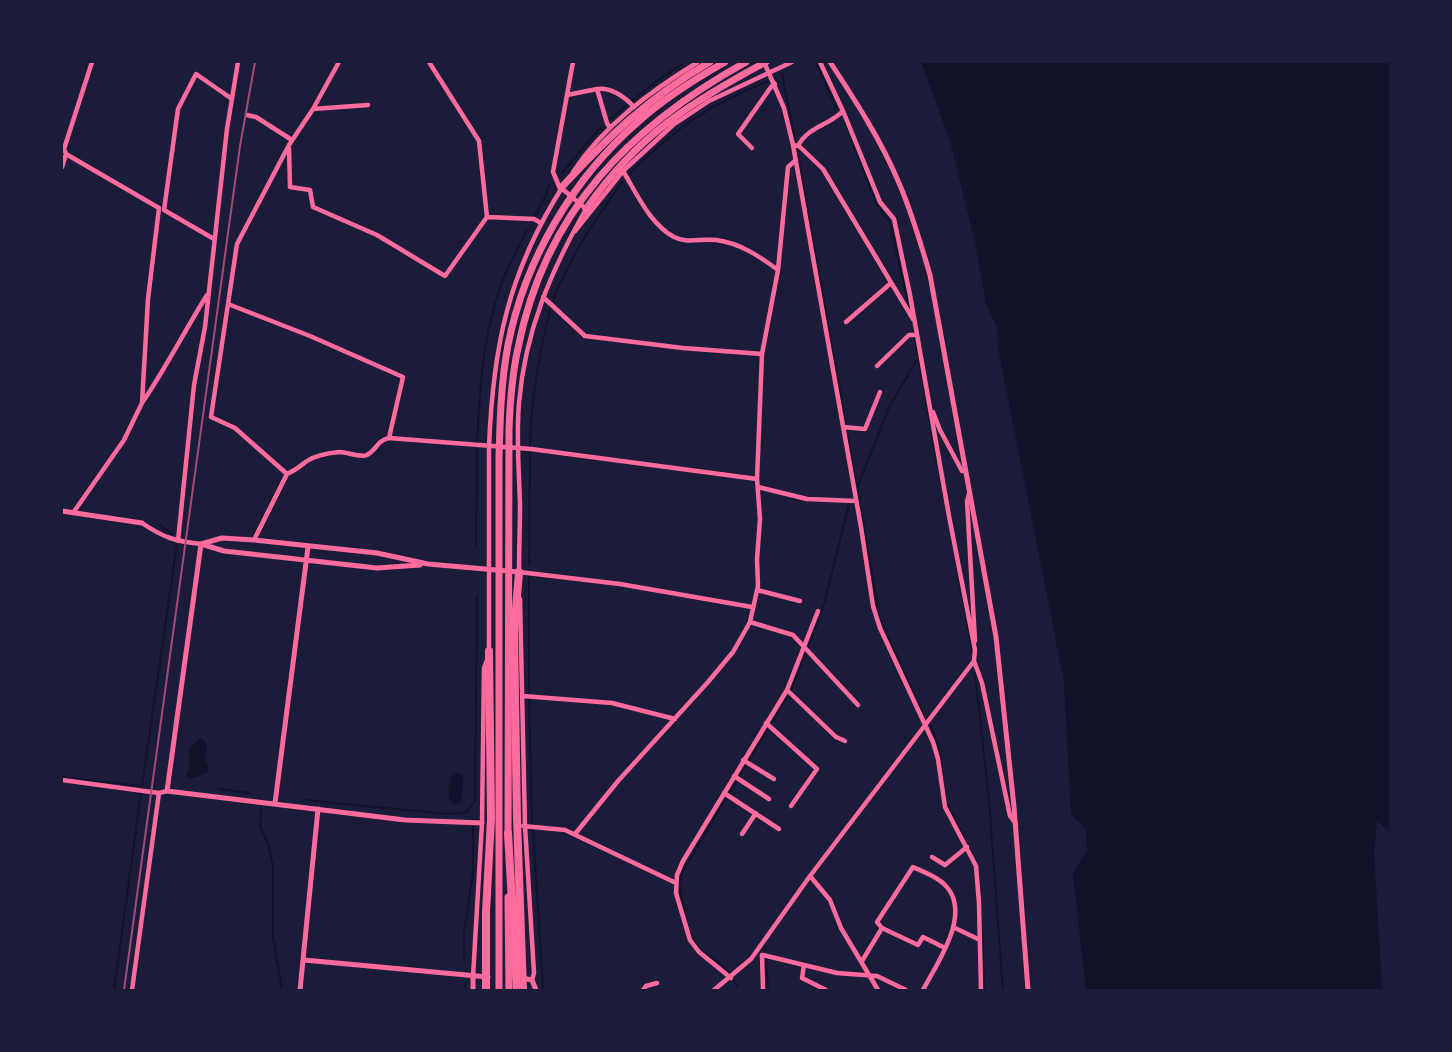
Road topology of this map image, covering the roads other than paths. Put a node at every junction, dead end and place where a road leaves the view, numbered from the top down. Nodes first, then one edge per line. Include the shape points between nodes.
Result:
1 (92, 62) edge
2 (238, 62) edge
3 (339, 62) edge
4 (429, 62) edge
5 (573, 62) edge
6 (698, 62) edge
7 (708, 62) edge
8 (725, 62) edge
9 (746, 62) edge
10 (765, 62) edge
11 (792, 62) edge
12 (820, 62) edge
13 (830, 62) edge
14 (770, 73) junction
15 (775, 84) junction
16 (597, 89) junction
17 (724, 93) junction
18 (567, 95) junction
19 (232, 99) junction
20 (631, 103) junction
21 (368, 105) dead end
22 (313, 109) junction
23 (843, 111) junction
24 (229, 113) junction
25 (237, 114) dead end
26 (247, 115) dead end
27 (610, 128) junction
28 (291, 143) junction
29 (796, 145) junction
30 (752, 148) dead end
31 (66, 154) junction
32 (796, 160) junction
33 (62, 167) edge
34 (623, 171) junction
35 (561, 188) junction
36 (161, 209) junction
37 (586, 209) junction
38 (487, 217) junction
39 (541, 223) junction
40 (569, 238) junction
41 (214, 240) junction
42 (778, 270) junction
43 (891, 283) junction
44 (208, 293) junction
45 (543, 297) junction
46 (228, 304) junction
47 (915, 321) junction
48 (846, 322) dead end
49 (915, 335) junction
50 (762, 354) junction
51 (877, 366) dead end
52 (880, 392) dead end
53 (142, 403) junction
54 (930, 407) junction
55 (843, 427) junction
56 (389, 438) junction
57 (489, 447) junction
58 (517, 448) junction
59 (965, 471) junction
60 (287, 474) junction
61 (757, 479) junction
62 (758, 487) junction
63 (970, 492) junction
64 (856, 501) junction
65 (62, 511) edge
66 (73, 513) junction
67 (142, 523) joint
68 (254, 540) junction
69 (178, 541) junction
70 (201, 544) junction
71 (308, 546) junction
72 (306, 561) junction
73 (428, 564) junction
74 (489, 570) junction
75 (519, 572) junction
76 (757, 590) junction
77 (800, 601) dead end
78 (752, 607) junction
79 (818, 611) dead end
80 (750, 622) junction
81 (806, 648) junction
82 (975, 650) junction
83 (489, 651) junction
84 (974, 662) junction
85 (789, 691) junction
86 (523, 696) junction
87 (858, 705) dead end
88 (675, 719) junction
89 (926, 724) junction
90 (768, 725) junction
91 (845, 741) dead end
92 (746, 762) junction
93 (736, 778) junction
94 (774, 779) dead end
95 (62, 780) edge
96 (167, 791) junction
97 (159, 793) junction
98 (726, 794) junction
99 (769, 799) dead end
100 (275, 803) junction
101 (791, 806) dead end
102 (318, 809) junction
103 (756, 813) junction
104 (484, 824) junction
105 (1016, 824) junction
106 (523, 826) junction
107 (779, 829) dead end
108 (508, 833) junction
109 (575, 834) junction
110 (742, 834) dead end
111 (967, 847) junction
112 (933, 858) dead end
113 (810, 876) junction
114 (676, 883) junction
115 (882, 928) junction
116 (955, 928) junction
117 (980, 940) junction
118 (761, 946) junction
119 (945, 948) junction
120 (764, 955) junction
121 (304, 960) junction
122 (862, 961) junction
123 (804, 965) junction
124 (473, 976) junction
125 (870, 976) junction
126 (732, 977) junction
127 (532, 980) junction
128 (487, 981) edge
129 (521, 983) edge
130 (657, 983) dead end
131 (132, 990) edge
132 (300, 990) edge
133 (473, 990) edge
134 (499, 990) edge
135 (509, 990) edge
136 (536, 990) edge
137 (643, 990) edge
138 (714, 990) edge
139 (763, 990) edge
140 (826, 990) edge
141 (878, 990) edge
142 (906, 990) edge
143 (923, 990) edge
144 (981, 990) edge
145 (1028, 990) edge

1 - 31 street via 64,149
2 - 19 street
3 - 22 street
4 - 38 street via 479,141
5 - 18 street
6 - 20 street
7 - 17 street
7 - 35 highway via 664,90 614,132
8 - 134 highway via 638,121 584,179 539,253 508,344 499,458
9 - 108 highway via 663,114 609,164 563,228 532,297 513,373 509,430
10 - 14 street
10 - 37 highway via 703,96 654,132 624,160
11 - 14 street
12 - 23 street
13 - 59 street via 893,169 916,228 930,275
14 - 15 street
14 - 17 street
15 - 29 street
15 - 30 street via 738,134
16 - 18 street
16 - 20 street via 608,90
16 - 27 street
17 - 34 street via 674,125
18 - 35 street via 553,172
19 - 24 street
19 - 36 street via 196,74 178,109
20 - 27 street
21 - 22 street
22 - 28 street
23 - 29 street
23 - 47 street via 880,202 894,219
24 - 25 street
24 - 41 street
26 - 28 street via 256,117
27 - 35 street
28 - 38 street via 290,188 310,190 313,207 377,235 445,276
28 - 46 street via 237,244
29 - 32 street
29 - 43 street via 823,169
31 - 33 street
31 - 36 street
32 - 42 street via 788,167
32 - 55 street
34 - 40 street
34 - 42 street via 663,230 686,241 715,240 744,248
35 - 37 street
35 - 39 street
36 - 41 street
36 - 53 street via 148,299
37 - 40 street
38 - 39 street via 534,219
39 - 57 street via 502,323
40 - 45 street
41 - 44 street
42 - 50 street
43 - 47 street
43 - 48 street
44 - 53 street
44 - 69 street
45 - 50 street via 585,336
45 - 58 street via 523,373
46 - 56 street via 403,377
46 - 60 street via 211,417 235,428
47 - 49 street
49 - 51 street via 909,335
49 - 54 street
50 - 61 street
52 - 55 street via 865,429
53 - 66 street via 124,440
54 - 59 street via 947,445
54 - 82 street
55 - 64 street
56 - 57 street
56 - 60 street via 365,456 341,452 319,456
57 - 58 street
57 - 74 street
58 - 61 street
58 - 75 street
59 - 63 street
60 - 68 street
61 - 62 street
62 - 64 street via 807,499
62 - 76 street
63 - 82 street via 967,501
63 - 105 street via 996,637
64 - 89 street via 873,606
65 - 66 street
66 - 67 street
67 - 69 street via 162,537
68 - 70 street via 222,538
68 - 71 street
69 - 70 street
70 - 72 street via 224,551
70 - 96 street
71 - 72 street
71 - 73 street via 377,553
72 - 73 street via 377,568
72 - 100 street
73 - 74 street
74 - 75 street
74 - 83 street
75 - 78 street via 620,584
75 - 86 street
75 - 129 highway via 514,633
76 - 77 street
76 - 78 street
78 - 80 street
79 - 81 street
80 - 81 street via 793,635
80 - 88 street via 733,652
81 - 85 street
81 - 87 street
82 - 84 street
83 - 104 street via 484,668
83 - 128 highway via 491,819
84 - 89 street
84 - 105 street via 982,683 1010,816
85 - 90 street
85 - 91 street via 836,737
86 - 88 street via 612,703
86 - 106 street
88 - 109 street
89 - 111 street via 938,759 945,807
89 - 113 street
90 - 92 street
90 - 101 street via 818,769
92 - 93 street
92 - 94 street
93 - 98 street
93 - 99 street
95 - 97 street
96 - 97 street
96 - 100 street
97 - 131 street
98 - 103 street
98 - 114 street via 683,861
100 - 102 street
102 - 104 street via 405,820
102 - 121 street
103 - 107 street
103 - 110 street
104 - 124 street
105 - 145 street
106 - 109 street
106 - 127 street
108 - 129 highway
108 - 135 highway
109 - 114 street
111 - 112 street via 945,865
111 - 117 street via 976,866
113 - 118 street
113 - 122 street via 830,900
114 - 126 street via 692,943
115 - 116 street via 877,922 913,867 950,890
115 - 119 street via 918,945 922,937
115 - 122 street
116 - 117 street
116 - 119 street
117 - 144 street
118 - 120 street
118 - 126 street
119 - 143 street
120 - 123 street
120 - 139 street
121 - 124 street
121 - 132 street
122 - 125 street
123 - 125 street
123 - 140 street via 802,978
124 - 128 street
124 - 133 street
125 - 141 street
125 - 142 street
126 - 138 street
127 - 129 street
127 - 136 street
130 - 137 street

